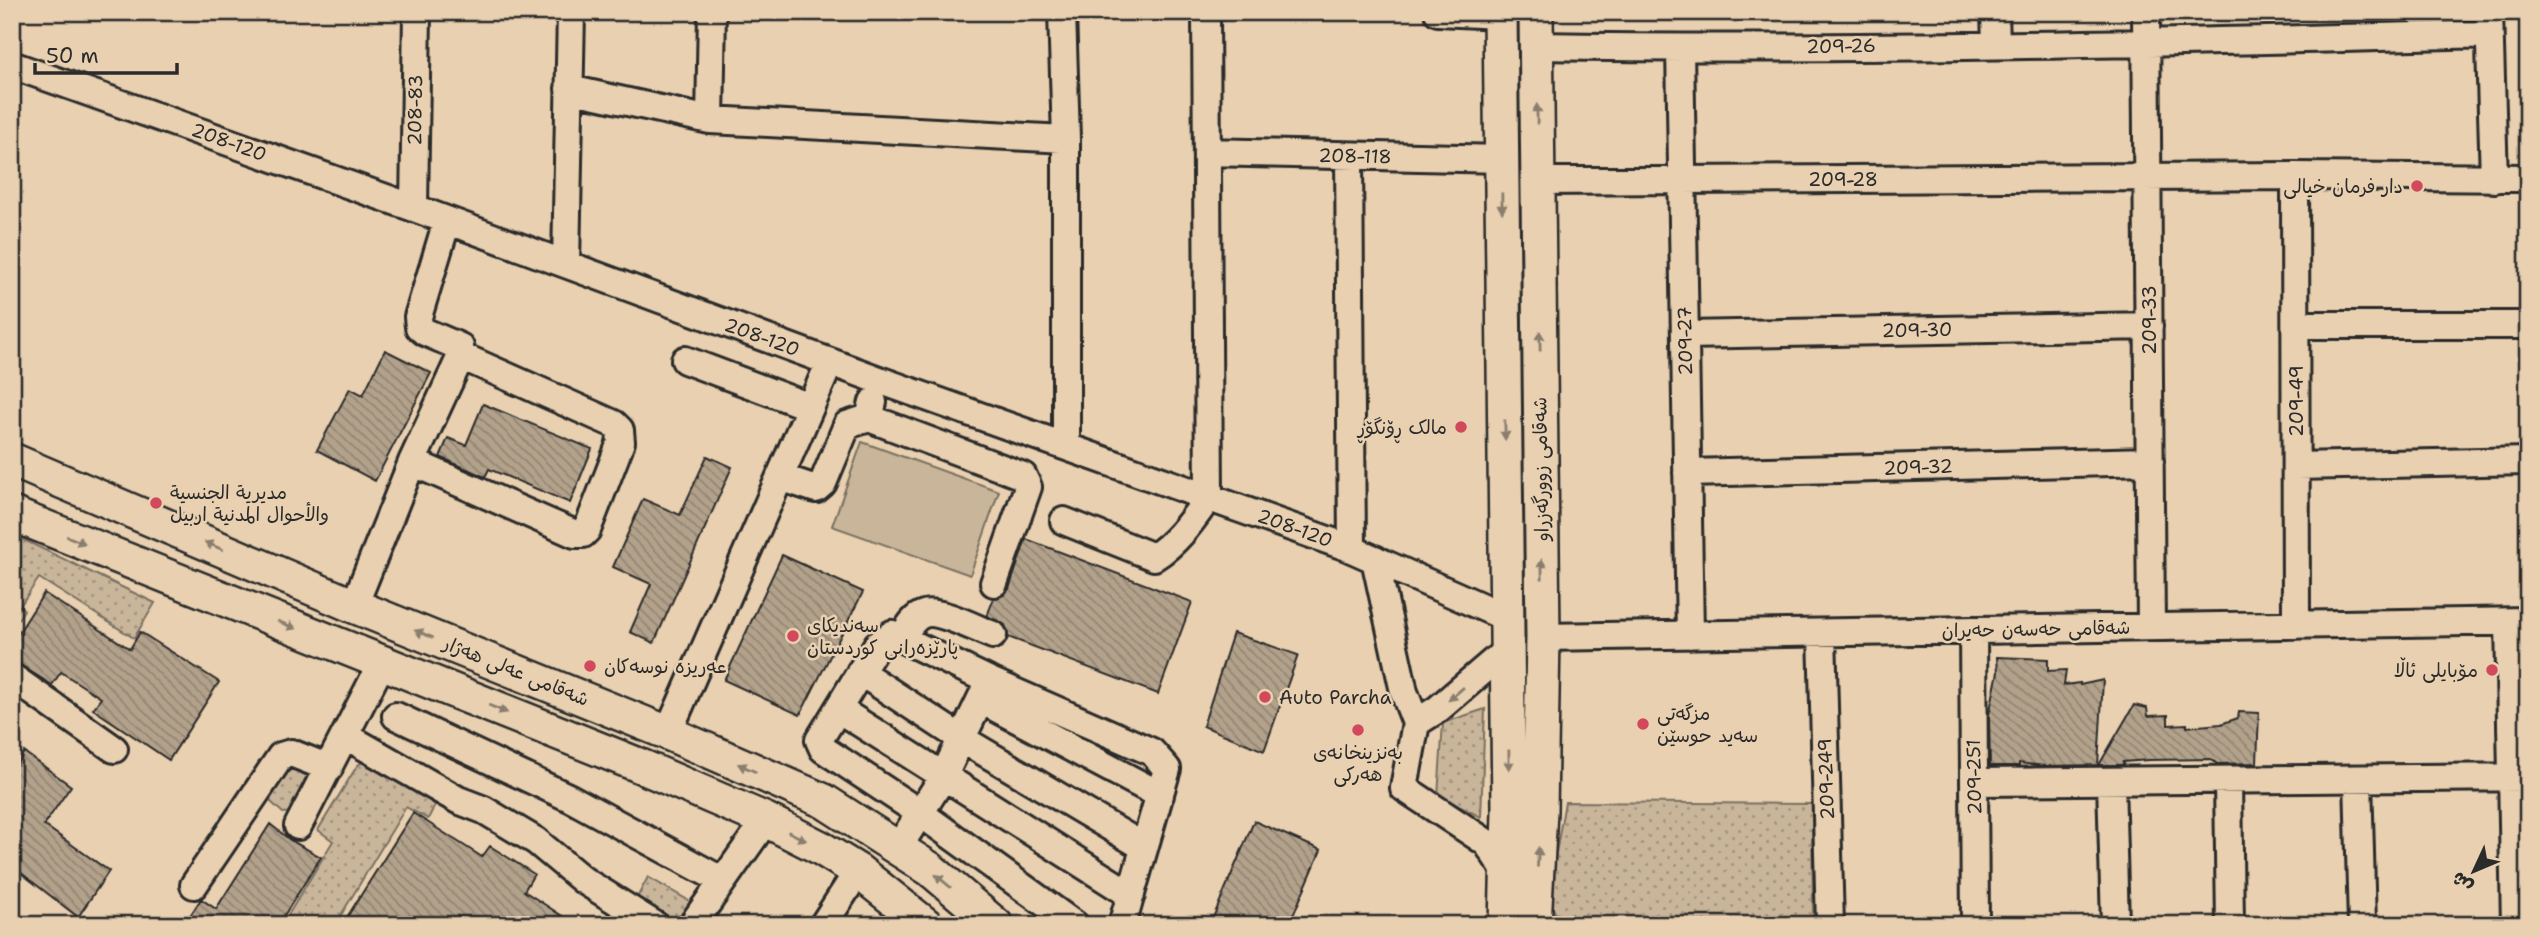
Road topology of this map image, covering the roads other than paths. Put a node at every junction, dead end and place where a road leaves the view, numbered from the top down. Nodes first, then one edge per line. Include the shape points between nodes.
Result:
1 (416, 12) edge
2 (571, 12) edge
3 (712, 12) edge
4 (1062, 12) edge
5 (1206, 12) edge
6 (1438, 12) edge
7 (1536, 12) edge
8 (1995, 12) edge
9 (2146, 12) edge
10 (1500, 13) edge
11 (2488, 23) edge
12 (1996, 44) junction
13 (2146, 44) junction
14 (1536, 46) junction
15 (1680, 48) junction
16 (12, 65) edge
17 (569, 89) junction
18 (710, 120) junction
19 (1066, 139) junction
20 (1207, 152) junction
21 (1349, 156) junction
22 (1502, 159) junction
23 (2295, 176) junction
24 (2147, 177) junction
25 (2528, 178) edge
26 (2494, 179) junction
27 (1682, 180) junction
28 (1538, 181) junction
29 (414, 208) junction
30 (447, 221) junction
31 (566, 264) junction
32 (2296, 325) junction
33 (2528, 325) edge
34 (2149, 326) junction
35 (1685, 335) junction
36 (461, 356) junction
37 (685, 359) dead end
38 (830, 362) junction
39 (879, 380) junction
40 (810, 407) junction
41 (869, 418) junction
42 (1066, 445) junction
43 (12, 460) edge
44 (2150, 461) junction
45 (2528, 461) edge
46 (412, 462) junction
47 (2296, 466) junction
48 (1687, 473) junction
49 (780, 477) junction
50 (1209, 497) junction
51 (12, 514) edge
52 (1064, 521) dead end
53 (1363, 554) junction
54 (994, 583) dead end
55 (354, 606) junction
56 (2519, 622) edge
57 (2296, 625) junction
58 (2151, 627) junction
59 (1973, 630) junction
60 (1822, 633) junction
61 (1507, 634) junction
62 (993, 635) dead end
63 (1690, 635) junction
64 (1543, 637) junction
65 (902, 638) junction
66 (382, 663) junction
67 (860, 672) junction
68 (12, 677) edge
69 (985, 691) junction
70 (838, 709) junction
71 (396, 716) dead end
72 (1416, 723) junction
73 (668, 733) junction
74 (346, 736) junction
75 (962, 738) junction
76 (114, 749) dead end
77 (329, 768) junction
78 (943, 777) junction
79 (2520, 777) edge
80 (2358, 779) junction
81 (2228, 780) junction
82 (2111, 781) junction
83 (1974, 782) junction
84 (920, 813) junction
85 (766, 820) junction
86 (298, 826) dead end
87 (898, 848) junction
88 (1144, 848) junction
89 (858, 871) junction
90 (1508, 875) junction
91 (723, 881) junction
92 (194, 885) dead end
93 (1131, 895) junction
94 (616, 915) edge
95 (2519, 916) edge
96 (1538, 919) edge
97 (655, 925) edge
98 (692, 925) edge
99 (823, 925) edge
100 (926, 925) edge
101 (996, 925) edge
102 (1075, 925) edge
103 (1122, 925) edge
104 (1506, 925) edge
105 (1830, 925) edge
106 (1975, 925) edge
107 (2115, 925) edge
108 (2230, 925) edge
109 (2362, 925) edge

1 - 29 street, 208-83
2 - 17 street
3 - 18 street
4 - 19 street
5 - 20 street
6 - 10 street
7 - 14 main road, شەقامی زوورگەزراو
8 - 12 street
9 - 13 street, 209-33
10 - 22 main road, شەقامی زوورگەزراو
11 - 13 street, 209-26
11 - 26 street
12 - 13 street, 209-26
12 - 15 street, 209-26
13 - 24 street, 209-33
14 - 15 street, 209-26
28 -> 14 main road, شەقامی زوورگەزراو
15 - 27 street, 209-27
16 - 29 street, 208-120
17 - 18 street
17 - 31 street
18 - 19 street
19 - 42 street
20 - 21 street, 208-118
20 - 50 street
21 - 22 street, 208-118
21 - 53 street
22 -> 61 main road, شەقامی زوورگەزراو
23 - 24 street, 209-28
23 - 26 street, 209-28
23 - 32 street, 209-49
24 - 27 street, 209-28
24 - 34 street, 209-33
25 - 26 street, 209-28
27 - 28 street, 209-28
27 - 35 street, 209-27
64 -> 28 main road, شەقامی زوورگەزراو
29 - 30 street, 208-120
30 - 31 street, 208-120
30 - 36 street via 418,317 419,327 460,348
31 - 38 street, 208-120
32 - 33 street
32 - 47 street, 209-49
34 - 35 street, 209-30
34 - 44 street, 209-33
35 - 48 street, 209-27
36 - 46 street
36 - 46 street via 620,430 621,442 587,530 575,534
37 - 40 street
38 - 39 street, 208-120
38 - 40 street
39 - 41 street
39 - 42 street, 208-120
40 - 49 street
41 - 49 street via 847,425 823,483 816,489
41 - 54 street via 1023,476 1028,487
42 - 50 street, 208-120
55 -> 43 main road, شەقامی عەلی هەژار
44 - 48 street, 209-32
44 - 58 street, 209-33
45 - 47 street
46 - 55 street
47 - 57 street, 209-49
48 - 63 street, 209-27
49 - 73 street
50 - 52 street via 1186,529 1154,557
50 - 53 street, 208-120
51 -> 66 main road
53 - 61 street, 208-120
53 - 72 street
73 -> 55 main road, شەقامی عەلی هەژار
56 - 57 street, شەقامی حەسەن حەیران
56 - 79 street
57 - 58 street, شەقامی حەسەن حەیران
58 - 59 street, شەقامی حەسەن حەیران
59 - 60 street, شەقامی حەسەن حەیران
59 - 83 street, 209-251
60 - 63 street, شەقامی حەسەن حەیران
60 - 105 street, 209-249
61 -> 72 street via 1438,709
61 -> 90 main road, شەقامی زوورگەزراو
62 - 65 street via 935,612 916,619
63 - 64 street, شەقامی حەسەن حەیران
96 -> 64 main road, شەقامی زوورگەزراو
65 - 67 street via 892,634 883,639
65 - 69 street
66 - 74 street
66 -> 85 main road
67 - 70 street
67 - 75 street
68 - 76 street
69 - 75 street
69 - 88 street via 1160,795
70 - 78 street
70 - 84 street via 819,740 823,750
71 - 91 street via 570,799
72 - 90 street via 1404,788 1487,843
87 -> 73 main road, شەقامی عەلی هەژار via 824,801
74 - 77 street
74 - 94 street via 536,841
75 - 78 street
75 - 88 street
77 - 86 street
77 - 92 street via 291,753 281,756
78 - 84 street
78 - 93 street
79 - 80 street
79 - 95 street
80 - 81 street
80 - 109 street
81 - 82 street
81 - 108 street
82 - 83 street
82 - 107 street
83 - 106 street, 209-251
84 - 87 street
84 - 102 street
85 -> 89 main road
85 - 91 street
101 -> 87 main road, شەقامی عەلی هەژار
88 - 93 street
89 - 99 street
89 - 100 main road
90 - 104 main road, شەقامی زوورگەزراو
91 - 98 street
93 - 103 street
94 - 97 street

